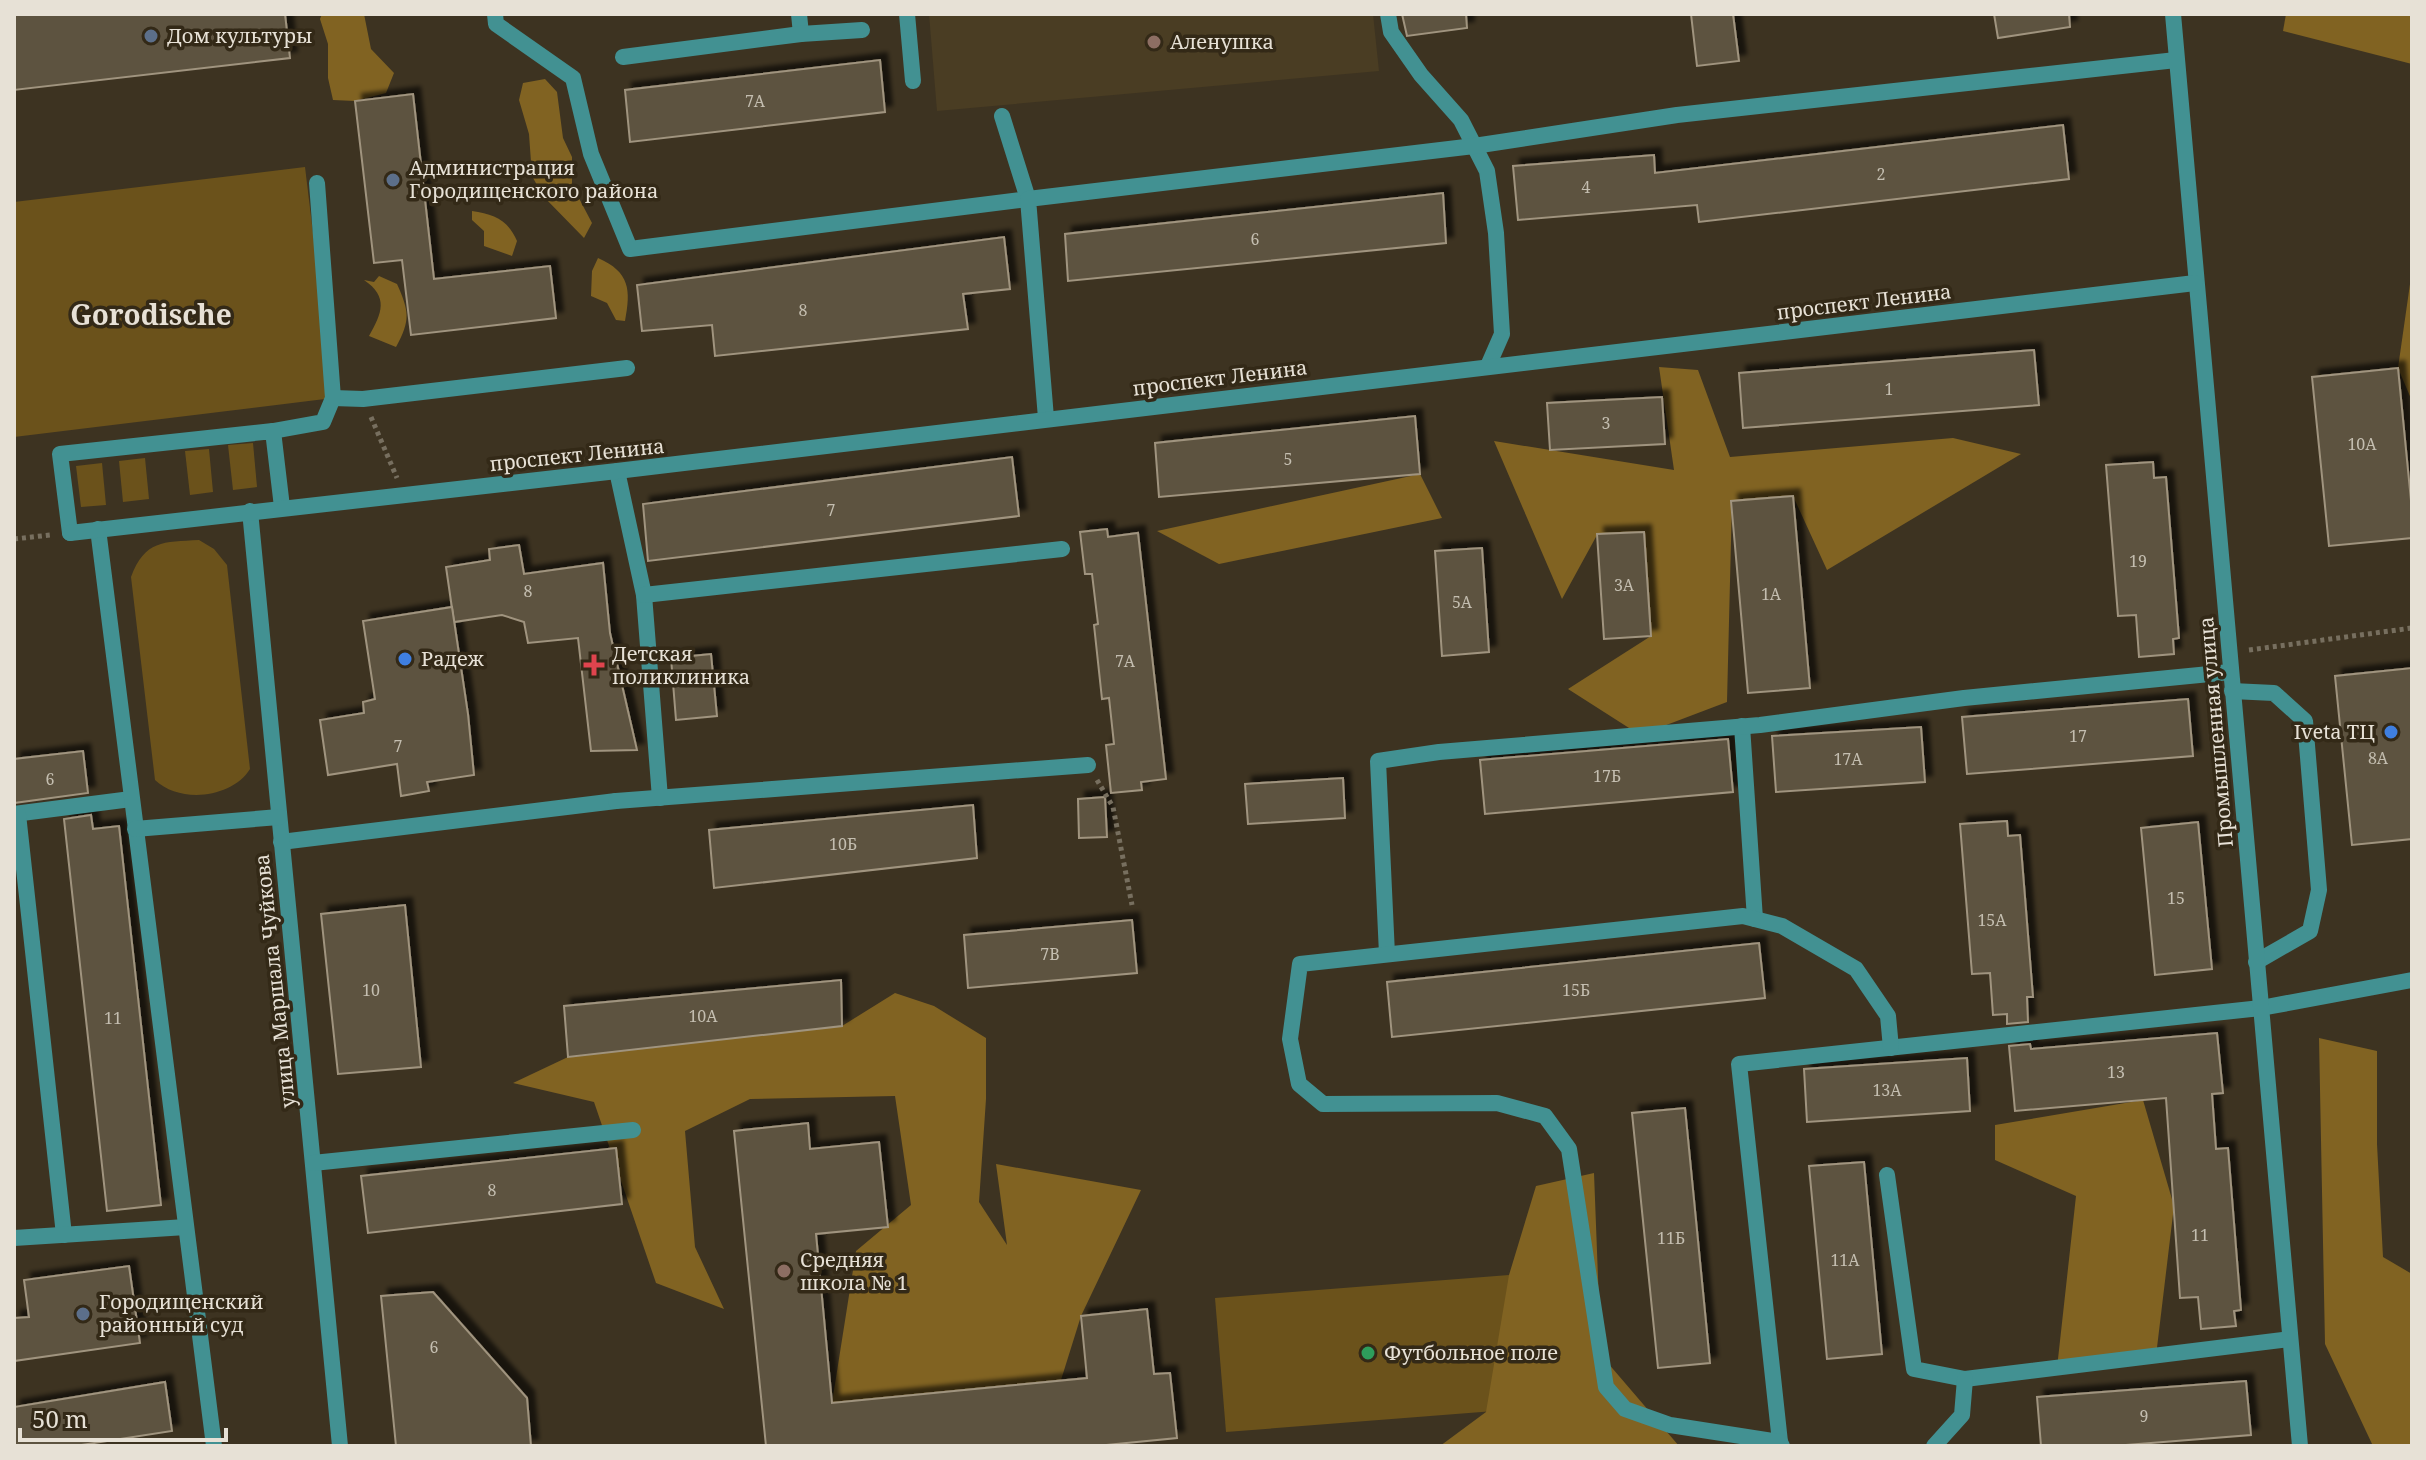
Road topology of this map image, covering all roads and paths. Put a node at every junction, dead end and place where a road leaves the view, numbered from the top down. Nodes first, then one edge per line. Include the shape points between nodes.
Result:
1 (495, 14) edge
2 (799, 14) edge
3 (907, 14) edge
4 (1388, 14) edge
5 (2173, 14) edge
6 (862, 30) dead end
7 (801, 34) junction
8 (623, 57) dead end
9 (2176, 60) junction
10 (913, 81) dead end
11 (1002, 116) dead end
12 (1474, 146) junction
13 (317, 183) dead end
14 (1028, 199) junction
15 (2195, 283) junction
16 (1488, 366) junction
17 (627, 368) dead end
18 (333, 398) junction
19 (363, 399) junction
20 (1046, 418) junction
21 (273, 431) junction
22 (617, 471) junction
23 (404, 493) junction
24 (282, 507) junction
25 (250, 511) junction
26 (98, 529) junction
27 (70, 533) junction
28 (14, 539) edge
29 (1062, 549) dead end
30 (644, 595) junction
31 (2412, 628) edge
32 (2229, 653) junction
33 (2230, 672) junction
34 (2232, 691) junction
35 (1742, 726) junction
36 (1088, 765) joint
37 (660, 798) junction
38 (131, 799) junction
39 (16, 814) edge
40 (279, 817) junction
41 (135, 829) junction
42 (281, 842) junction
43 (1132, 905) dead end
44 (1755, 919) junction
45 (1387, 954) junction
46 (2256, 962) junction
47 (2412, 980) edge
48 (2261, 1008) junction
49 (1891, 1048) junction
50 (633, 1130) dead end
51 (313, 1163) junction
52 (1887, 1175) dead end
53 (186, 1227) junction
54 (64, 1235) junction
55 (14, 1238) edge
56 (2290, 1339) junction
57 (1965, 1379) junction
58 (1781, 1444) edge
59 (214, 1446) edge
60 (340, 1446) edge
61 (1934, 1446) edge
62 (2300, 1446) edge

1 - 14 street via 496,24 573,78 591,154 630,249
2 - 7 street
3 - 10 street
4 - 12 street via 1391,32 1461,120
5 - 9 street, Промышленная улица
6 - 7 street
7 - 8 street
9 - 12 street via 1677,115
9 - 15 street, Промышленная улица
11 - 14 street
12 - 14 street
12 - 16 street via 1487,171 1496,233 1502,334
13 - 18 street
14 - 20 street
15 - 16 street, проспект Ленина
15 - 32 street, Промышленная улица
16 - 20 street, проспект Ленина
17 - 19 street
18 - 19 street
18 - 21 street via 323,422
19 - 23 path
20 - 22 street, проспект Ленина
21 - 24 street
21 - 27 street via 60,454
22 - 23 street, проспект Ленина
22 - 30 street
23 - 24 street, проспект Ленина
24 - 25 street, проспект Ленина
25 - 26 street, проспект Ленина
25 - 40 street, улица Маршала Чуйкова
26 - 27 street, проспект Ленина
26 - 38 street
27 - 28 path
29 - 30 street
30 - 37 street
31 - 32 path
32 - 33 street, Промышленная улица
33 - 34 street, Промышленная улица
33 - 35 street
34 - 46 street, Промышленная улица
34 - 46 street via 2274,693 2305,721 2319,890 2310,931
35 - 44 street
35 - 45 street via 1378,761
36 - 37 street
36 - 43 path via 1113,807
37 - 42 street
38 - 39 street
38 - 41 street
39 - 54 street
40 - 41 street
40 - 42 street, улица Маршала Чуйкова
41 - 53 street
42 - 51 street, улица Маршала Чуйкова
44 - 45 street via 1743,916
44 - 49 street via 1782,926 1856,969 1888,1016
45 - 58 street via 1300,964 1290,1039 1299,1084 1323,1104 1497,1103 1545,1116 1569,1149 1606,1387 1625,1409 1670,1425
46 - 48 street, Промышленная улица
47 - 48 street
48 - 49 street
48 - 56 street, Промышленная улица
49 - 58 street via 1739,1064
50 - 51 street
51 - 60 street, улица Маршала Чуйкова
52 - 57 street via 1914,1369
53 - 54 street
53 - 59 street
54 - 55 street
56 - 57 street
56 - 62 street, Промышленная улица
57 - 61 street via 1962,1415

